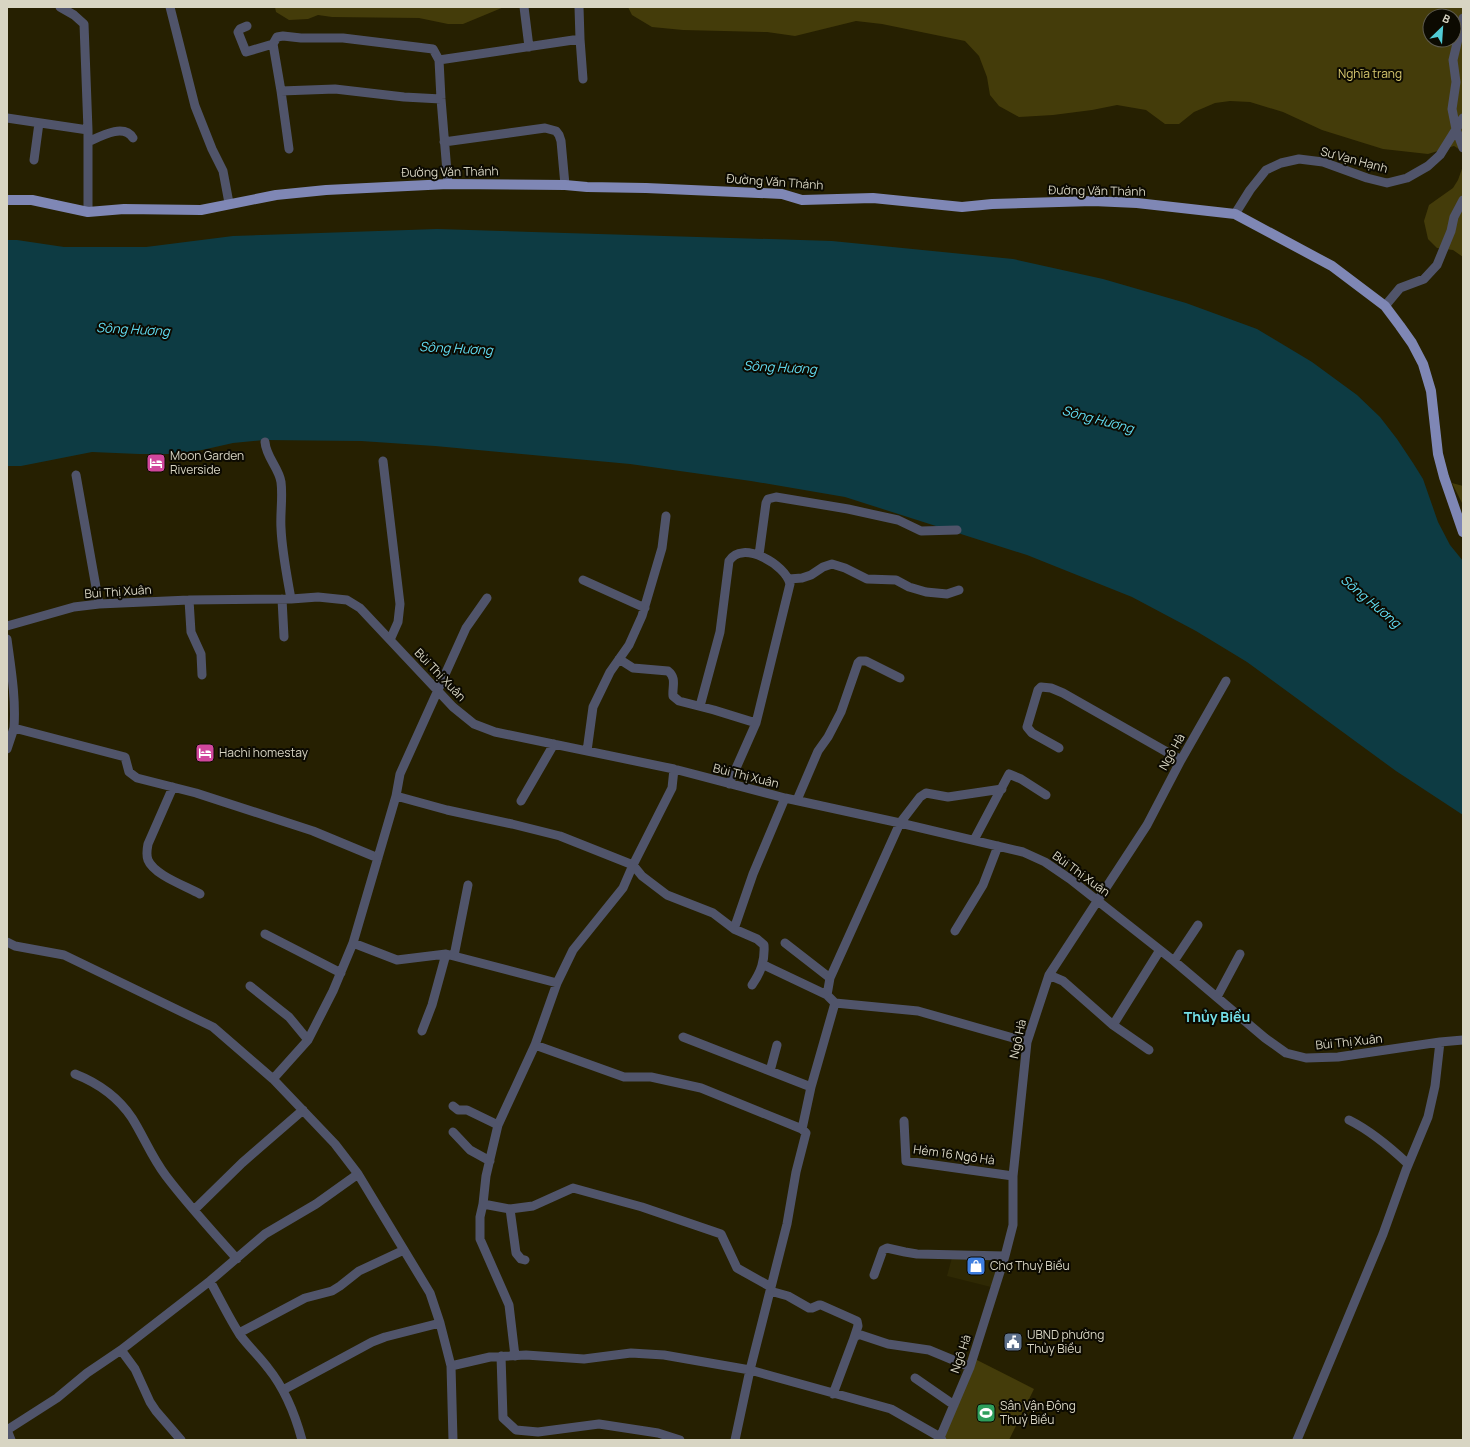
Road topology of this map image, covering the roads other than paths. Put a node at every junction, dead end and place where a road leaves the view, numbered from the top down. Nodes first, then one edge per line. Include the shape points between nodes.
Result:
1 (60, 7) edge
2 (170, 7) edge
3 (524, 7) edge
4 (579, 7) edge
5 (1463, 18) edge
6 (247, 26) dead end
7 (580, 39) junction
8 (273, 44) junction
9 (529, 47) junction
10 (439, 60) junction
11 (583, 79) dead end
12 (281, 91) junction
13 (441, 99) junction
14 (7, 118) edge
15 (1463, 118) edge
16 (39, 122) junction
17 (1456, 129) junction
18 (88, 130) junction
19 (133, 138) dead end
20 (88, 142) junction
21 (444, 142) junction
22 (1463, 148) edge
23 (289, 149) dead end
24 (34, 160) dead end
25 (448, 184) junction
26 (565, 185) junction
27 (7, 200) edge
28 (1463, 200) edge
29 (229, 204) junction
30 (88, 212) junction
31 (1236, 214) junction
32 (1385, 306) junction
33 (264, 442) dead end
34 (382, 461) dead end
35 (76, 475) dead end
36 (666, 516) dead end
37 (957, 530) dead end
38 (1463, 532) edge
39 (759, 555) junction
40 (789, 579) junction
41 (583, 580) dead end
42 (959, 590) dead end
43 (487, 598) dead end
44 (282, 599) junction
45 (291, 599) junction
46 (189, 600) junction
47 (99, 604) junction
48 (645, 608) junction
49 (7, 626) edge
50 (284, 637) dead end
51 (7, 639) edge
52 (390, 640) junction
53 (619, 659) junction
54 (202, 675) dead end
55 (900, 678) dead end
56 (1226, 681) dead end
57 (438, 692) junction
58 (700, 706) junction
59 (756, 723) junction
60 (14, 728) junction
61 (554, 744) junction
62 (1059, 748) dead end
63 (7, 749) edge
64 (587, 751) junction
65 (1181, 760) junction
66 (674, 769) junction
67 (729, 784) junction
68 (173, 787) junction
69 (1002, 789) junction
70 (1046, 795) dead end
71 (396, 796) junction
72 (785, 798) junction
73 (797, 800) junction
74 (521, 801) dead end
75 (900, 823) junction
76 (974, 840) junction
77 (998, 846) junction
78 (378, 858) junction
79 (632, 865) junction
80 (468, 885) dead end
81 (200, 894) dead end
82 (1098, 900) junction
83 (1198, 925) dead end
84 (734, 928) junction
85 (955, 931) dead end
86 (265, 934) dead end
87 (7, 942) edge
88 (353, 943) junction
89 (786, 943) dead end
90 (1160, 950) junction
91 (1240, 954) dead end
92 (450, 955) junction
93 (1174, 961) junction
94 (763, 964) junction
95 (341, 973) junction
96 (1049, 975) junction
97 (830, 978) junction
98 (557, 983) junction
99 (752, 985) dead end
100 (250, 986) dead end
101 (827, 995) junction
102 (1217, 997) junction
103 (835, 1003) junction
104 (1113, 1025) junction
105 (422, 1030) dead end
106 (683, 1037) dead end
107 (308, 1040) junction
108 (1463, 1040) edge
109 (1027, 1042) junction
110 (1440, 1042) junction
111 (777, 1044) dead end
112 (535, 1045) junction
113 (1149, 1050) dead end
114 (770, 1071) junction
115 (75, 1074) dead end
116 (273, 1079) junction
117 (812, 1087) junction
118 (453, 1106) dead end
119 (303, 1110) junction
120 (1349, 1120) dead end
121 (904, 1121) dead end
122 (498, 1125) junction
123 (802, 1129) junction
124 (453, 1132) dead end
125 (490, 1161) junction
126 (1408, 1164) junction
127 (358, 1174) junction
128 (1013, 1176) junction
129 (483, 1204) junction
130 (510, 1209) junction
131 (194, 1210) junction
132 (404, 1250) junction
133 (1005, 1256) junction
134 (237, 1259) junction
135 (525, 1260) dead end
136 (874, 1275) dead end
137 (210, 1281) junction
138 (770, 1289) junction
139 (440, 1323) junction
140 (239, 1333) junction
141 (854, 1338) junction
142 (121, 1350) junction
143 (501, 1356) junction
144 (515, 1356) junction
145 (451, 1366) junction
146 (970, 1367) junction
147 (750, 1370) junction
148 (915, 1378) dead end
149 (283, 1390) junction
150 (833, 1394) junction
151 (954, 1405) junction
152 (7, 1430) edge
153 (516, 1430) junction
154 (941, 1439) edge
155 (11, 1440) edge
156 (181, 1440) edge
157 (302, 1440) edge
158 (453, 1440) edge
159 (515, 1440) edge
160 (680, 1440) edge
161 (734, 1440) edge
162 (1298, 1440) edge

1 - 18 street via 84,24
2 - 29 street via 195,106 223,171
3 - 9 street
4 - 7 street
5 - 17 street via 1453,60 1456,82 1452,109
6 - 8 street via 238,32 246,52
7 - 9 street
7 - 11 street
8 - 10 street via 277,38 283,36 364,40 433,49
8 - 12 street
9 - 10 street
10 - 13 street
12 - 13 street via 335,89
12 - 23 street
13 - 21 street
14 - 16 street
15 - 17 street, Sư Vạn Hạnh
16 - 18 street
16 - 24 street
17 - 22 street
17 - 31 street, Sư Vạn Hạnh via 1440,155 1428,166 1407,178 1387,182 1367,178 1323,162 1299,159 1281,162 1266,170
18 - 20 street
19 - 20 street via 130,133 123,131 106,134
20 - 30 street
21 - 25 street
21 - 26 street via 551,128 559,135 561,142
25 - 26 main road, Đường Văn Thánh
25 - 29 main road, Đường Văn Thánh via 276,194
26 - 31 main road, Đường Văn Thánh via 782,194 802,200 873,198 962,207 1093,201
27 - 30 main road, Đường Văn Thánh via 32,200
28 - 32 street via 1454,217 1437,265 1424,279 1400,288
29 - 30 main road, Đường Văn Thánh via 201,210 124,209
31 - 32 main road, Đường Văn Thánh via 1332,266
32 - 38 main road, Đường Văn Thánh via 1412,343 1422,364 1431,391 1437,449
33 - 45 street via 265,450 280,480 280,527
34 - 52 street via 400,604 398,622
35 - 47 street
36 - 48 street via 662,548
37 - 39 street via 920,531 898,520 776,497 768,499 766,503
39 - 40 street via 784,572
39 - 58 street via 739,552 729,561 720,632
40 - 42 street via 811,575 832,564 867,579 896,580 926,592 947,594
40 - 59 street via 789,592
41 - 48 street
43 - 57 street via 466,628
44 - 45 street, Bùi Thị Xuân
44 - 46 street, Bùi Thị Xuân
44 - 50 street
45 - 52 street, Bùi Thị Xuân via 318,597 347,600 360,608
46 - 47 street, Bùi Thị Xuân
46 - 54 street via 191,632 201,654
47 - 49 street, Bùi Thị Xuân via 74,607
48 - 53 street via 629,645
51 - 60 street via 14,689
52 - 57 street, Bùi Thị Xuân
53 - 58 street via 633,668 668,671 674,681 672,692 675,699
53 - 64 street via 593,707
55 - 73 street via 866,661 858,663 841,712 818,751
56 - 65 street, Ngô Hà
57 - 61 street, Bùi Thị Xuân via 474,724 495,732
57 - 71 street via 400,774
58 - 59 street
59 - 67 street
60 - 63 street
60 - 68 street via 125,757 129,772 137,778
61 - 64 street, Bùi Thị Xuân
61 - 74 street
62 - 65 street via 1032,733 1027,726 1040,687 1063,693
64 - 66 street, Bùi Thị Xuân
65 - 82 street, Ngô Hà via 1147,825
66 - 67 street, Bùi Thị Xuân
66 - 79 street via 672,788
67 - 72 street, Bùi Thị Xuân
68 - 78 street via 312,831
68 - 81 street via 148,844 148,860 158,872
69 - 70 street via 1010,774
69 - 75 street via 948,797 926,793 920,796
69 - 76 street
71 - 78 street
71 - 79 street via 560,836
72 - 73 street, Bùi Thị Xuân
72 - 84 street via 753,874
73 - 75 street, Bùi Thị Xuân
75 - 76 street, Bùi Thị Xuân
75 - 97 street
76 - 77 street, Bùi Thị Xuân
77 - 82 street, Bùi Thị Xuân via 1023,852 1045,862
77 - 85 street via 983,885
78 - 88 street
79 - 84 street via 667,895 714,914
79 - 98 street via 622,888 573,950
80 - 92 street
82 - 90 street, Bùi Thị Xuân
82 - 96 street, Ngô Hà
83 - 93 street
84 - 94 street via 764,945
86 - 95 street
87 - 116 street via 15,946 64,955 213,1027
88 - 92 street via 397,960
88 - 95 street
89 - 97 street
90 - 93 street, Bùi Thị Xuân
90 - 104 street
91 - 102 street
92 - 98 street
92 - 105 street
93 - 102 street, Bùi Thị Xuân
94 - 99 street
94 - 101 street
95 - 107 street
96 - 104 street via 1063,981
96 - 109 street, Ngô Hà
97 - 101 street
98 - 112 street
100 - 107 street via 289,1017
101 - 103 street
102 - 110 street, Bùi Thị Xuân via 1286,1053 1306,1058 1338,1057
103 - 109 street via 918,1011
103 - 117 street
104 - 113 street
106 - 114 street
107 - 116 street
108 - 110 street, Bùi Thị Xuân
109 - 128 street, Ngô Hà
110 - 126 street via 1435,1086 1428,1117
111 - 114 street
112 - 122 street
112 - 123 street via 624,1077 651,1077 701,1088
114 - 117 street
115 - 131 street via 102,1088 127,1112 158,1164
116 - 119 street
117 - 123 street
118 - 122 street
119 - 127 street via 335,1144
119 - 131 street via 242,1163
120 - 126 street via 1383,1142
121 - 128 street, Hẻm 16 Ngô Hà via 906,1161
122 - 125 street
123 - 138 street via 806,1133
124 - 125 street via 470,1150
125 - 129 street
126 - 162 street via 1383,1234
127 - 132 street
127 - 134 street via 316,1204 265,1234
128 - 133 street, Ngô Hà via 1013,1225
129 - 130 street
129 - 144 street via 480,1239 509,1305
130 - 135 street via 516,1253
130 - 138 street via 533,1206 573,1188 642,1207 721,1234 737,1268
131 - 134 street
132 - 139 street via 430,1293
132 - 140 street via 359,1271 332,1291 305,1298
133 - 136 street via 917,1254 887,1248 883,1250
133 - 146 street, Ngô Hà
134 - 137 street
137 - 140 street
137 - 142 street
138 - 141 street via 809,1308 819,1304 857,1321
138 - 147 street
139 - 145 street
139 - 149 street via 372,1342
140 - 149 street
141 - 146 street via 861,1334 888,1344 929,1350
141 - 150 street
142 - 152 street via 57,1398
142 - 156 street via 135,1369 150,1402
143 - 144 street
143 - 145 street
143 - 153 street via 503,1418
144 - 147 street via 584,1359 631,1353 664,1355
145 - 158 street
146 - 151 street, Ngô Hà
147 - 150 street
147 - 161 street
148 - 151 street
149 - 157 street via 297,1421
150 - 154 street via 891,1409
151 - 154 street, Ngô Hà
152 - 155 street
153 - 159 street
153 - 160 street via 538,1432 599,1424 658,1433

